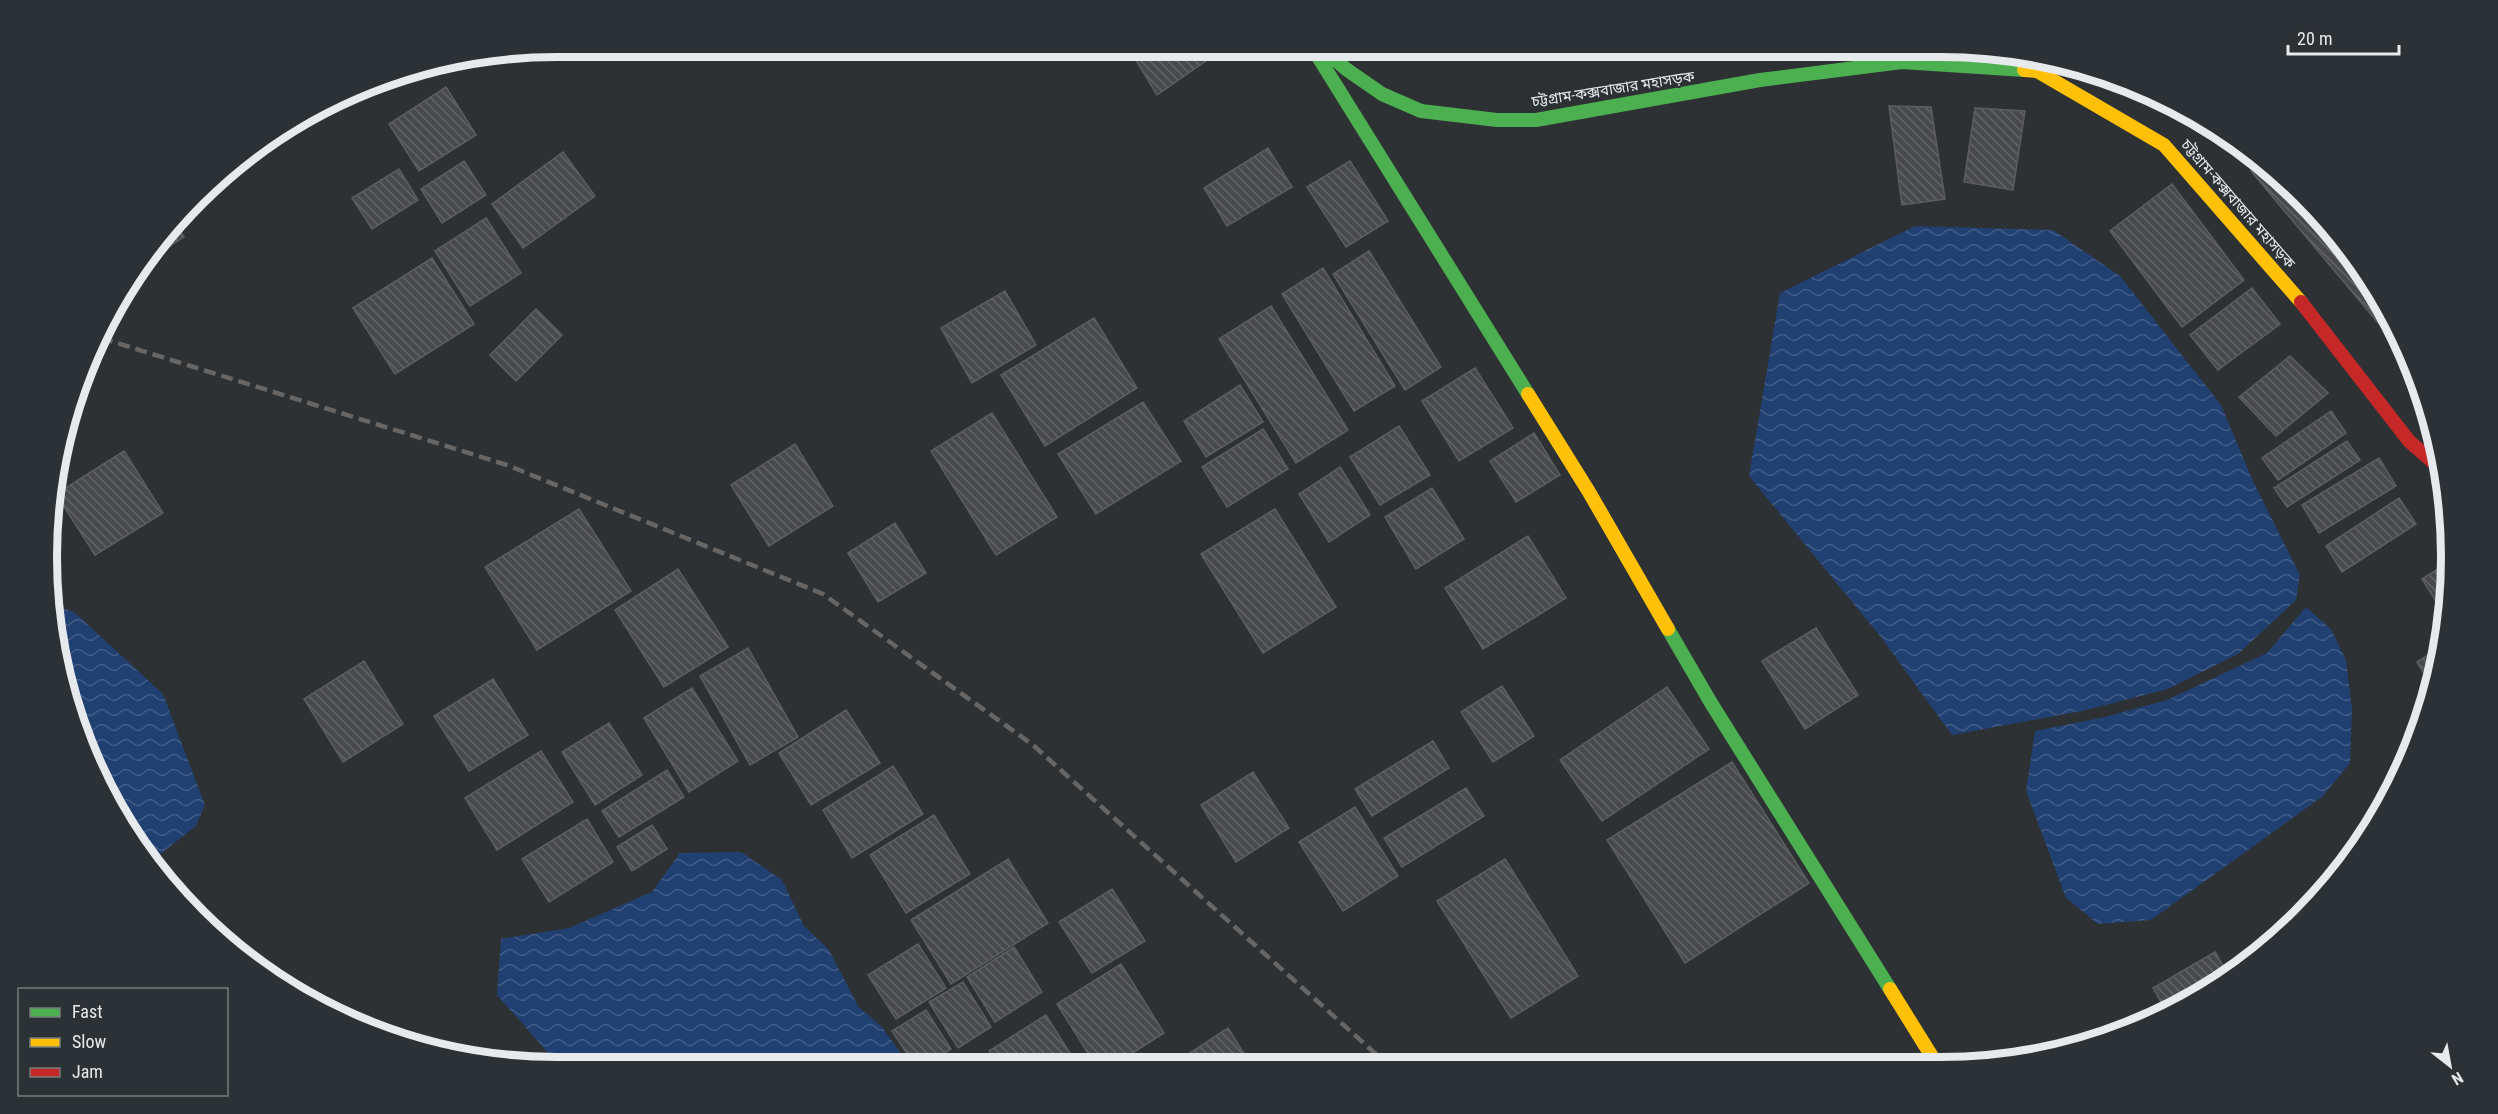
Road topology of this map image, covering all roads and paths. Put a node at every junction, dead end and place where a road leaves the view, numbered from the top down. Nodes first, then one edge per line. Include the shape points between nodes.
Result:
1 (1319, 57) edge
2 (1333, 57) edge
3 (2431, 460) edge
4 (1932, 1057) edge

1 - 4 main road via 1589,492 1717,713
2 - 3 main road, চট্টগ্রাম-কক্সবাজার মহাসড়ক via 1382,94 1421,111 1497,120 1536,120 1760,80 1902,62 2037,71 2164,145 2294,293 2409,441

